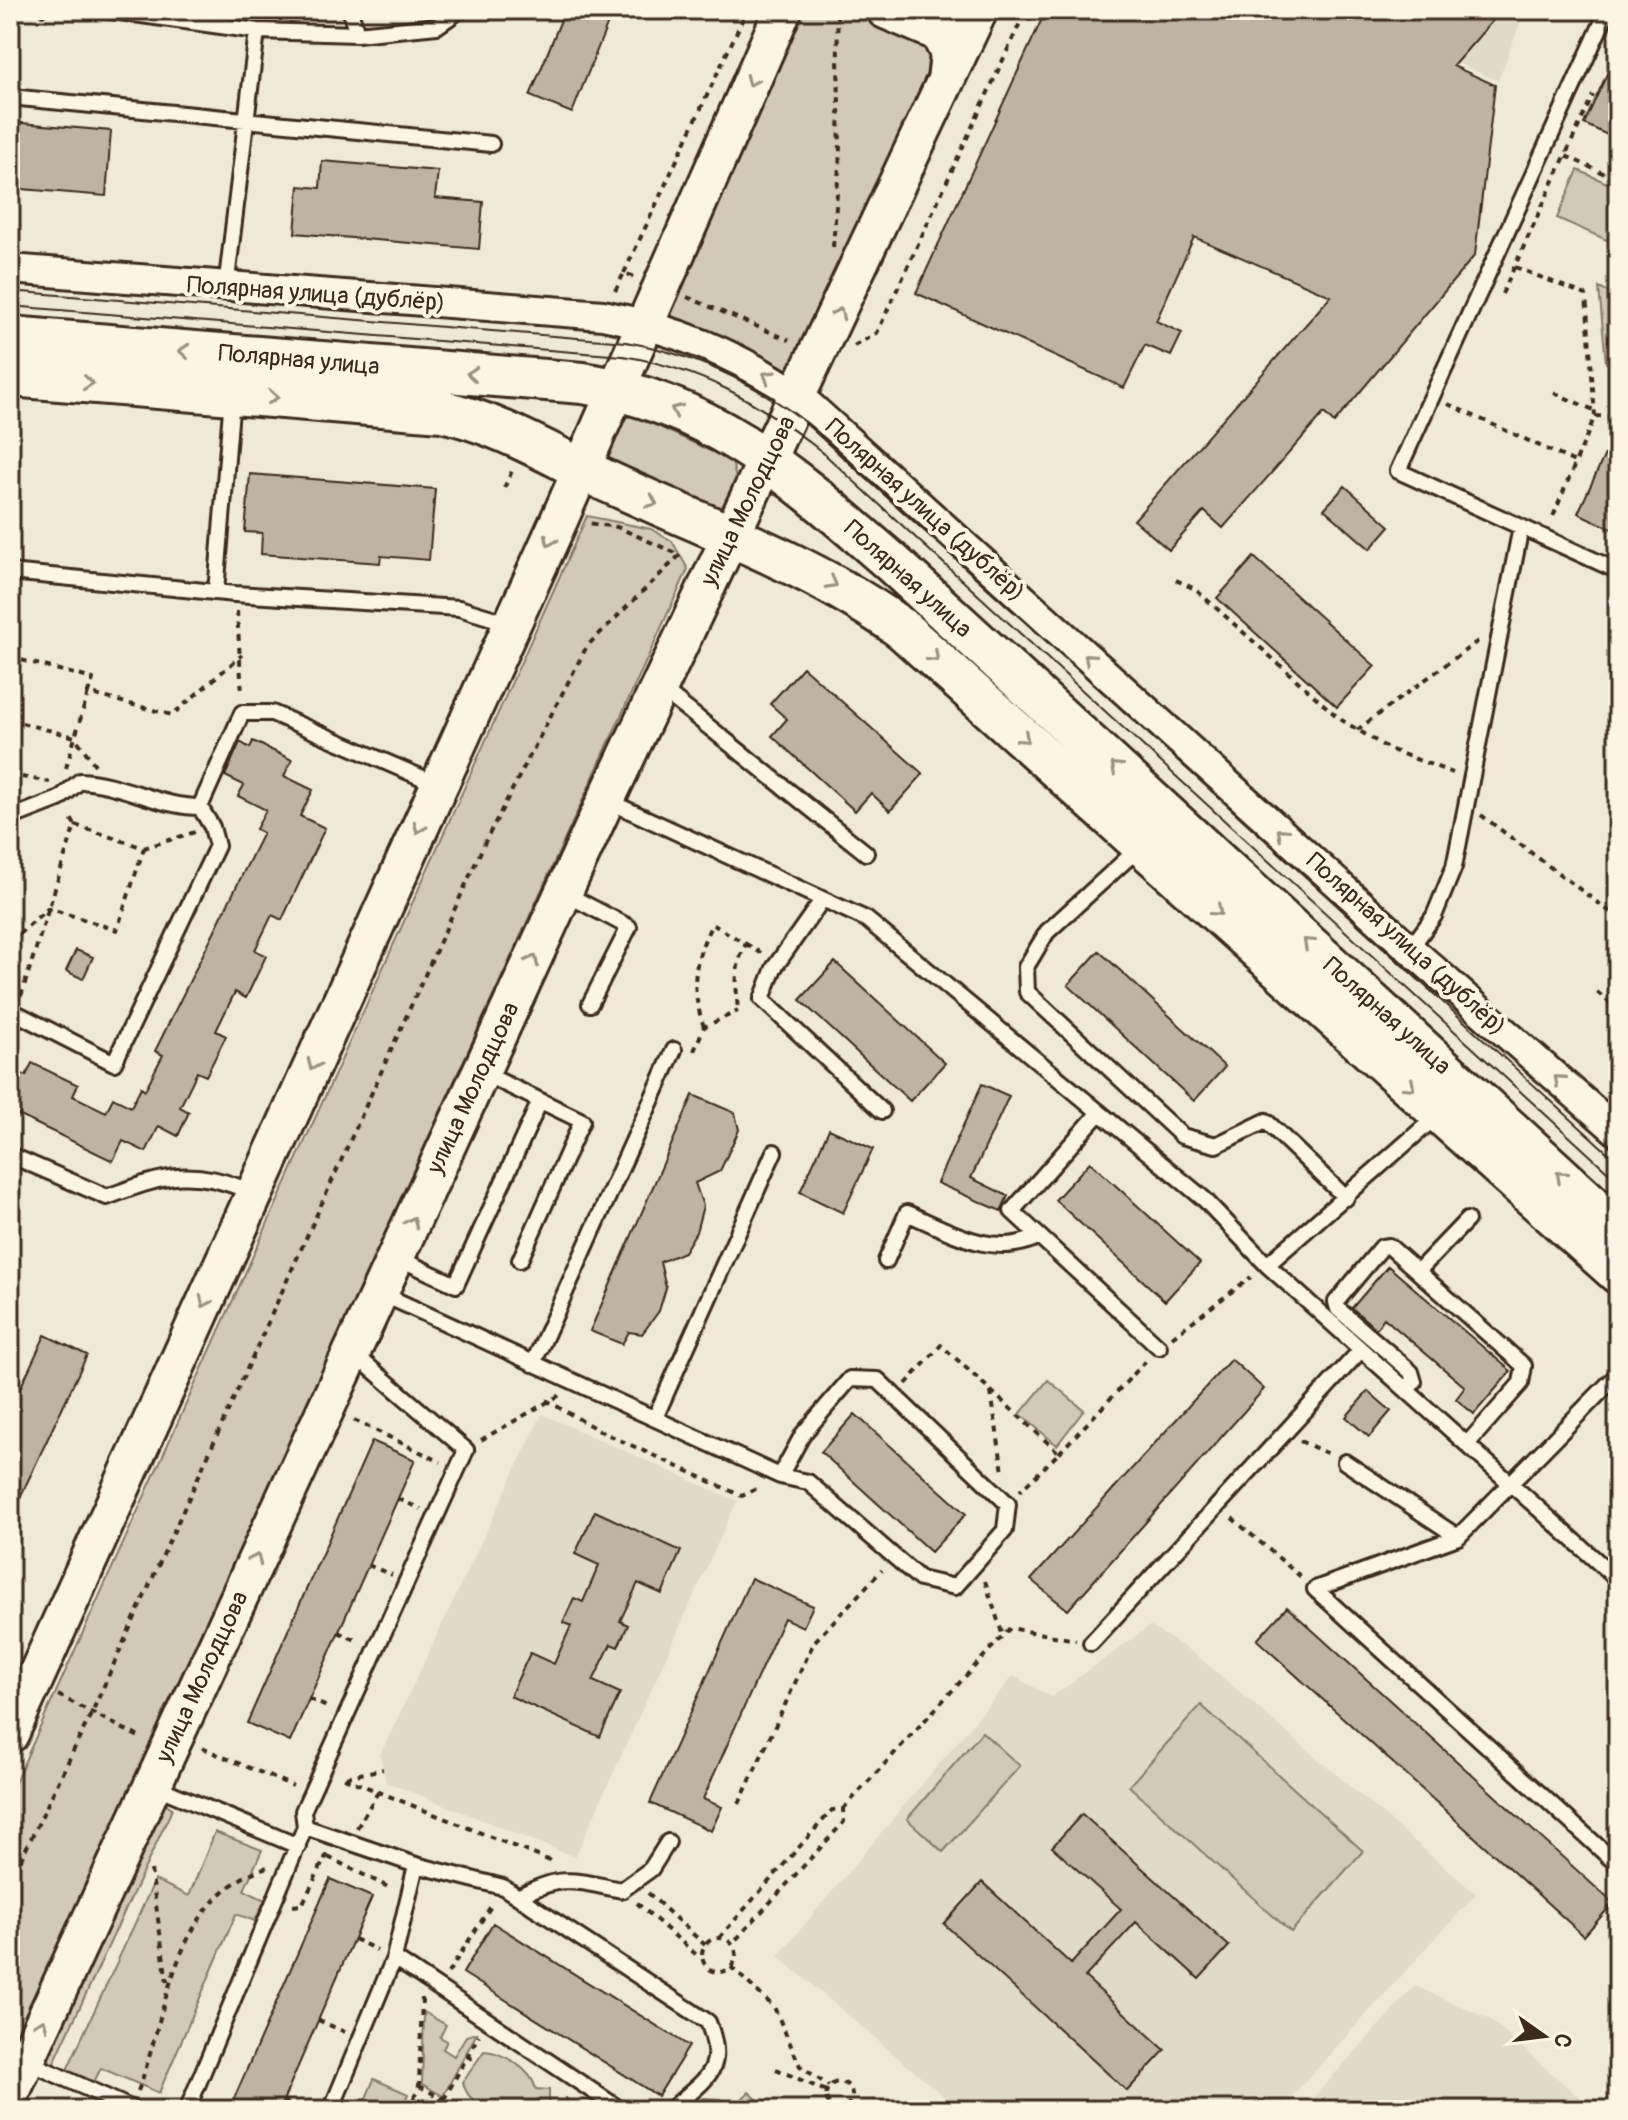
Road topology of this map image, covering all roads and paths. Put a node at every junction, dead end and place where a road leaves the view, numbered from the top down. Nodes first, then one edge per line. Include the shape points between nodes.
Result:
1 (16, 10) edge
2 (45, 10) edge
3 (105, 10) edge
4 (350, 10) edge
5 (460, 10) edge
6 (837, 10) edge
7 (885, 10) edge
8 (935, 10) edge
9 (971, 10) edge
10 (979, 10) edge
11 (1026, 10) edge
12 (774, 11) edge
13 (1613, 11) edge
14 (166, 14) edge
15 (257, 31) junction
16 (357, 34) junction
17 (1599, 81) dead end
18 (945, 85) junction
19 (10, 97) edge
20 (244, 121) junction
21 (491, 144) dead end
22 (1546, 147) junction
23 (1566, 156) junction
24 (1618, 180) edge
25 (832, 259) dead end
26 (1515, 267) junction
27 (10, 269) edge
28 (624, 273) dead end
29 (226, 288) junction
30 (674, 292) dead end
31 (1502, 294) dead end
32 (646, 323) junction
33 (10, 337) edge
34 (797, 343) dead end
35 (845, 352) dead end
36 (10, 376) edge
37 (618, 388) junction
38 (1554, 393) dead end
39 (233, 394) junction
40 (800, 397) junction
41 (1433, 397) junction
42 (1594, 413) junction
43 (1618, 417) edge
44 (769, 459) junction
45 (1577, 463) junction
46 (514, 466) dead end
47 (581, 469) junction
48 (504, 488) dead end
49 (1552, 519) dead end
50 (584, 523) dead end
51 (1521, 527) junction
52 (731, 536) junction
53 (1618, 571) edge
54 (10, 572) edge
55 (1176, 580) dead end
56 (216, 592) junction
57 (235, 594) junction
58 (1503, 623) junction
59 (512, 624) junction
60 (242, 655) junction
61 (10, 657) edge
62 (659, 687) junction
63 (88, 693) junction
64 (242, 713) junction
65 (10, 720) edge
66 (1357, 730) junction
67 (75, 737) junction
68 (65, 772) dead end
69 (10, 775) edge
70 (1471, 780) junction
71 (107, 783) junction
72 (439, 785) junction
73 (60, 792) junction
74 (606, 800) junction
75 (1467, 804) junction
76 (200, 807) junction
77 (10, 818) edge
78 (75, 825) junction
79 (212, 827) junction
80 (1143, 844) junction
81 (144, 848) junction
82 (866, 853) dead end
83 (563, 893) junction
84 (822, 900) junction
85 (48, 908) junction
86 (1618, 918) edge
87 (10, 942) edge
88 (1410, 949) junction
89 (1597, 992) dead end
90 (762, 999) junction
91 (590, 1004) dead end
92 (1618, 1010) edge
93 (13, 1011) edge
94 (738, 1011) junction
95 (704, 1027) junction
96 (671, 1057) joint
97 (481, 1072) junction
98 (540, 1101) junction
99 (882, 1111) dead end
100 (1099, 1113) junction
101 (1440, 1113) junction
102 (1618, 1132) edge
103 (774, 1152) dead end
104 (10, 1155) edge
105 (255, 1193) junction
106 (1346, 1198) junction
107 (1467, 1220) dead end
108 (1618, 1229) edge
109 (1039, 1236) junction
110 (396, 1257) junction
111 (520, 1260) dead end
112 (886, 1261) dead end
113 (1267, 1265) junction
114 (1419, 1270) junction
115 (1618, 1273) edge
116 (380, 1292) junction
117 (1159, 1347) dead end
118 (1360, 1351) junction
119 (351, 1352) junction
120 (533, 1364) junction
121 (1618, 1374) edge
122 (580, 1386) junction
123 (1407, 1390) junction
124 (991, 1392) junction
125 (895, 1396) junction
126 (546, 1400) junction
127 (655, 1418) junction
128 (354, 1420) dead end
129 (1283, 1433) junction
130 (1468, 1443) junction
131 (466, 1450) junction
132 (441, 1462) dead end
133 (1345, 1462) joint
134 (780, 1476) junction
135 (1513, 1482) junction
136 (1008, 1504) junction
137 (1217, 1505) junction
138 (1458, 1537) junction
139 (895, 1558) junction
140 (978, 1560) junction
141 (1618, 1580) edge
142 (1315, 1589) junction
143 (1003, 1636) junction
144 (1091, 1643) joint
145 (31, 1683) junction
146 (93, 1710) junction
147 (10, 1734) edge
148 (172, 1743) junction
149 (321, 1769) junction
150 (383, 1769) dead end
151 (344, 1778) junction
152 (152, 1785) junction
153 (378, 1792) junction
154 (310, 1794) junction
155 (739, 1804) dead end
156 (843, 1809) junction
157 (305, 1827) junction
158 (342, 1840) junction
159 (668, 1842) dead end
160 (295, 1853) junction
161 (326, 1856) junction
162 (416, 1865) junction
163 (1618, 1865) edge
164 (151, 1870) dead end
165 (567, 1880) junction
166 (10, 1882) edge
167 (636, 1882) junction
168 (503, 1887) junction
169 (622, 1890) junction
170 (408, 1897) junction
171 (518, 1897) junction
172 (271, 1909) junction
173 (719, 1938) junction
174 (354, 1939) dead end
175 (732, 1944) junction
176 (705, 1945) junction
177 (394, 1958) junction
178 (702, 1959) junction
179 (731, 1967) junction
180 (422, 1976) junction
181 (167, 1985) junction
182 (439, 1987) junction
183 (488, 2019) junction
184 (318, 2020) dead end
185 (360, 2039) junction
186 (467, 2056) junction
187 (25, 2061) junction
188 (476, 2061) dead end
189 (776, 2069) dead end
190 (141, 2085) dead end
191 (419, 2086) junction
192 (828, 2088) junction
193 (10, 2095) edge
194 (444, 2099) junction
195 (283, 2101) dead end
196 (537, 2103) dead end
197 (832, 2108) edge
198 (135, 2110) edge
199 (187, 2110) edge
200 (304, 2110) edge
201 (331, 2110) edge
202 (409, 2110) edge
203 (424, 2110) edge
204 (438, 2110) edge
205 (464, 2110) edge
206 (549, 2110) edge
207 (621, 2110) edge
208 (671, 2110) edge

1 - 2 path via 44,15
3 - 14 lane
4 - 16 lane
5 - 16 lane via 437,26
6 - 25 path via 840,153
7 - 18 street, улица Молодцова via 939,33 949,54
8 - 9 street via 947,15
10 - 18 street, улица Молодцова
11 - 35 path via 877,333
12 - 28 path
12 -> 32 street
13 - 22 lane
14 - 15 lane
15 - 16 lane
15 - 20 lane
17 - 23 path
40 -> 18 street, улица Молодцова
19 - 20 lane
20 - 21 lane
20 - 29 lane
22 - 23 path
22 - 41 lane
23 - 24 path
23 - 26 path
26 - 31 path
26 - 42 path via 1586,295
27 - 29 street, Полярная улица (дублёр)
29 - 32 street, Полярная улица (дублёр) via 603,315
30 - 34 path
32 - 37 street
40 -> 32 street, Полярная улица (дублёр) via 727,352
37 -> 33 main road, Полярная улица
36 -> 39 main road, Полярная улица
44 -> 37 main road, Полярная улица via 652,398
37 - 47 street
38 - 42 path
39 -> 47 main road, Полярная улица via 470,417
39 - 56 lane
40 - 44 street, улица Молодцова
88 -> 40 street, Полярная улица (дублёр)
41 - 45 path
41 - 51 lane via 1398,471
42 - 43 path
42 - 45 path
44 - 52 street, улица Молодцова
108 -> 44 main road, Полярная улица via 890,561
45 - 49 path
46 - 48 path
47 -> 52 main road, Полярная улица
47 -> 59 street
50 - 146 path via 617,527 680,555 587,646 485,842
51 - 53 lane
51 - 58 lane
52 - 62 street, улица Молодцова
52 -> 80 main road, Полярная улица via 858,597 902,629
54 - 56 lane
55 - 66 path via 1195,589
56 - 57 lane
57 - 59 lane via 459,608
57 - 60 path
58 - 66 path
58 - 70 lane
59 - 72 street
60 - 63 path via 172,715
60 - 64 path
61 - 63 path via 93,679
62 - 74 street, улица Молодцова
62 - 82 lane
63 - 67 path
64 - 72 lane via 272,713
64 - 76 lane
65 - 67 path
66 - 70 path via 1389,749
67 - 68 path
67 - 71 path
69 - 73 path
70 - 75 lane
71 - 73 lane via 80,781
71 - 76 lane via 173,807
72 -> 105 street
73 - 77 lane
73 - 78 path
74 - 83 street, улица Молодцова
74 - 84 lane
75 - 86 path
75 - 88 lane via 1444,898
76 - 79 lane
78 - 81 path
78 - 85 path
79 - 81 path
79 - 93 lane via 217,846 114,1063
80 -> 101 main road, Полярная улица
80 - 106 lane via 1047,932 1026,967 1027,992 1182,1136 1216,1145 1266,1121
81 - 85 path via 117,930
83 - 91 lane via 629,927
97 -> 83 street, улица Молодцова
84 - 90 lane via 774,968
84 - 100 lane via 866,919
85 - 87 path
85 - 93 path
102 -> 88 street, Полярная улица (дублёр)
89 - 92 path
90 - 94 path
90 - 99 lane
94 - 95 path
94 - 95 path via 735,984 746,944 712,924 696,955 695,999
95 - 96 path via 686,1070
96 - 120 lane
97 - 98 lane
110 -> 97 street, улица Молодцова
98 - 110 lane via 456,1285
98 - 111 lane via 582,1121
100 - 109 lane via 1012,1211
100 - 113 lane via 1204,1199
101 - 106 lane
101 - 115 main road, Полярная улица
103 - 127 lane
104 - 105 lane via 107,1197 162,1176 215,1177
105 -> 145 street
106 - 113 lane
107 - 114 lane
109 - 112 lane via 1019,1247 980,1243 907,1213
109 - 117 lane
110 - 116 street, улица Молодцова
113 - 118 lane
114 - 123 lane via 1396,1249 1382,1247 1336,1302 1411,1372 1414,1382
114 - 130 lane via 1524,1366 1521,1383
116 - 119 street, улица Молодцова
116 - 120 lane
118 - 123 lane
118 - 129 lane
119 - 131 lane
148 -> 119 street, улица Молодцова
120 - 122 lane
121 - 135 lane
122 - 126 path
122 - 127 lane
123 - 130 lane
124 - 125 path via 941,1345
124 - 136 path
124 - 136 path via 1059,1453
125 - 134 lane via 878,1380 850,1379 803,1434
125 - 136 lane
126 - 131 path
126 - 134 path via 600,1431 742,1496
127 - 134 lane
128 - 132 path
129 - 133 path
129 - 137 lane
130 - 135 lane
131 - 149 lane
133 - 138 lane
134 - 139 lane via 808,1482
135 - 138 lane
135 - 141 lane
136 - 140 lane via 1005,1530
137 - 142 path
137 - 144 lane
138 - 142 lane
139 - 140 lane via 920,1579 955,1587
139 - 155 path via 814,1642
140 - 143 path
142 - 163 lane
143 - 144 path via 1010,1628
143 - 156 path
145 - 146 path
145 - 147 street
146 - 148 path via 149,1743
146 - 166 path
148 - 152 street, улица Молодцова
148 - 154 path via 205,1748
149 - 151 path
149 - 154 lane
150 - 151 path
151 - 153 path
152 - 160 lane
187 -> 152 street, улица Молодцова
153 - 158 path
153 - 165 path via 557,1864
154 - 157 lane via 303,1811
156 - 173 path via 832,1810
156 - 175 path via 844,1822
157 - 158 lane
157 - 160 lane
158 - 161 path
158 - 162 lane
159 - 167 lane
160 - 172 lane
160 - 181 path via 253,1872 202,1915
161 - 170 path
161 - 172 path via 302,1905
162 - 168 lane
162 - 170 lane
164 - 181 path
165 - 169 lane
165 - 171 lane via 549,1881
167 - 169 lane
167 - 176 path
168 - 171 lane
168 - 182 path
169 - 178 path
170 - 177 lane
171 - 208 lane via 708,2022 717,2045 714,2070
172 - 199 lane
173 - 175 path
173 - 176 path
174 - 177 path
175 - 179 path via 736,1955
176 - 178 path
177 - 180 lane
177 - 185 lane
178 - 179 path via 712,1971
179 - 192 path via 774,2007 800,2066
180 - 182 lane
180 - 191 path
181 - 190 path
182 - 183 lane
183 - 186 path
183 - 207 lane
184 - 185 path
185 - 201 lane
186 - 188 path
186 - 194 path
187 - 193 street, улица Молодцова
187 - 198 lane
189 - 192 path
191 - 194 path
191 - 202 path
192 - 197 path
192 - 197 path via 843,2083 851,2094 844,2106
194 - 204 path
194 - 205 path
195 - 200 path
196 - 206 path
203 - 204 path

